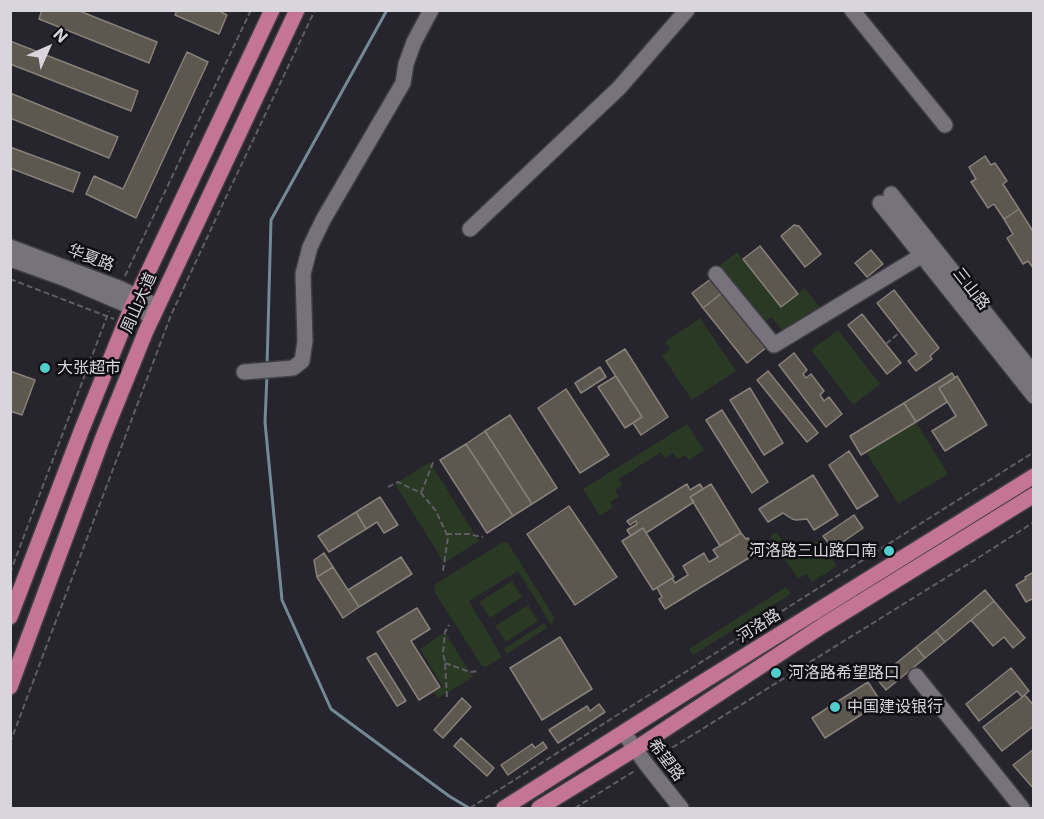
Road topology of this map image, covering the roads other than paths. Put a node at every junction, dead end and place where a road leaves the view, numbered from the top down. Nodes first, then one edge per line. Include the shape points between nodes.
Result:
1 (272, 10) edge
2 (297, 10) edge
3 (430, 10) edge
4 (687, 10) edge
5 (852, 10) edge
6 (945, 125) dead end
7 (886, 198) dead end
8 (470, 229) dead end
9 (10, 247) edge
10 (928, 252) junction
11 (10, 259) edge
12 (716, 274) dead end
13 (134, 301) junction
14 (155, 311) junction
15 (244, 372) dead end
16 (1034, 374) edge
17 (1034, 396) edge
18 (1034, 476) edge
19 (1034, 495) edge
20 (10, 617) edge
21 (916, 676) dead end
22 (10, 687) edge
23 (624, 732) junction
24 (635, 749) junction
25 (508, 806) edge
26 (539, 808) edge
27 (681, 808) edge
28 (1022, 808) edge

1 - 13 main road, 周山大道
2 - 14 main road, 周山大道
3 - 15 street via 414,42 403,83 310,247 303,274 302,361 293,368
4 - 8 street via 618,88
5 - 6 street
7 - 10 street, 三山路
9 - 13 street, 华夏路 via 118,288
10 - 12 street via 774,345
10 - 16 street, 三山路
10 - 17 street, 三山路
11 - 13 street, 华夏路
13 - 14 street, 华夏路
13 - 20 main road, 周山大道
14 - 22 main road, 周山大道 via 94,458
18 - 23 main road, 河洛路
19 - 24 main road, 河洛路 via 822,626
21 - 28 street
23 - 24 street, 希望路
23 - 25 main road, 河洛路
24 - 26 main road, 河洛路
24 - 27 street, 希望路

